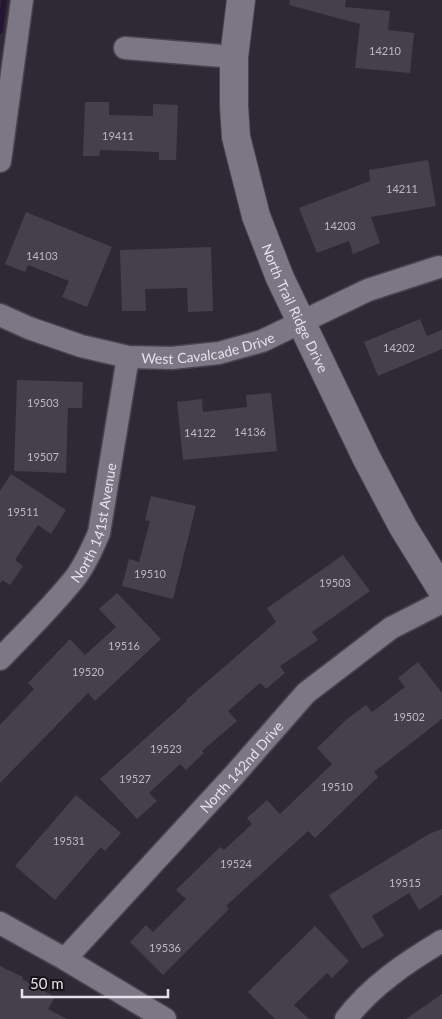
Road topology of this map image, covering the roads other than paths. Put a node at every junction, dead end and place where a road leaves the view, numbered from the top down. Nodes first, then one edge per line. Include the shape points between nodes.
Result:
1 (22, 0) edge
2 (241, 0) edge
3 (125, 48) dead end
4 (234, 57) junction
5 (0, 161) edge
6 (439, 267) dead end
7 (0, 315) edge
8 (301, 322) junction
9 (128, 358) junction
10 (442, 590) edge
11 (442, 602) edge
12 (0, 659) edge
13 (0, 922) edge
14 (442, 941) edge
15 (65, 959) junction
16 (165, 1019) edge
17 (346, 1019) edge

1 - 5 street
2 - 4 street, North Trail Ridge Drive
3 - 4 street
4 - 8 street, North Trail Ridge Drive via 236,137 244,173 265,241
6 - 8 street, West Cavalcade Drive via 368,290
7 - 9 street, West Cavalcade Drive via 81,346
8 - 9 street, West Cavalcade Drive via 262,341 219,352 172,358
8 - 10 street, North Trail Ridge Drive via 367,459 403,527
9 - 12 street, North 141st Avenue via 99,533 75,577
11 - 15 street, North 142nd Drive via 391,628 306,693
13 - 15 street
14 - 17 street via 394,973
15 - 16 street

